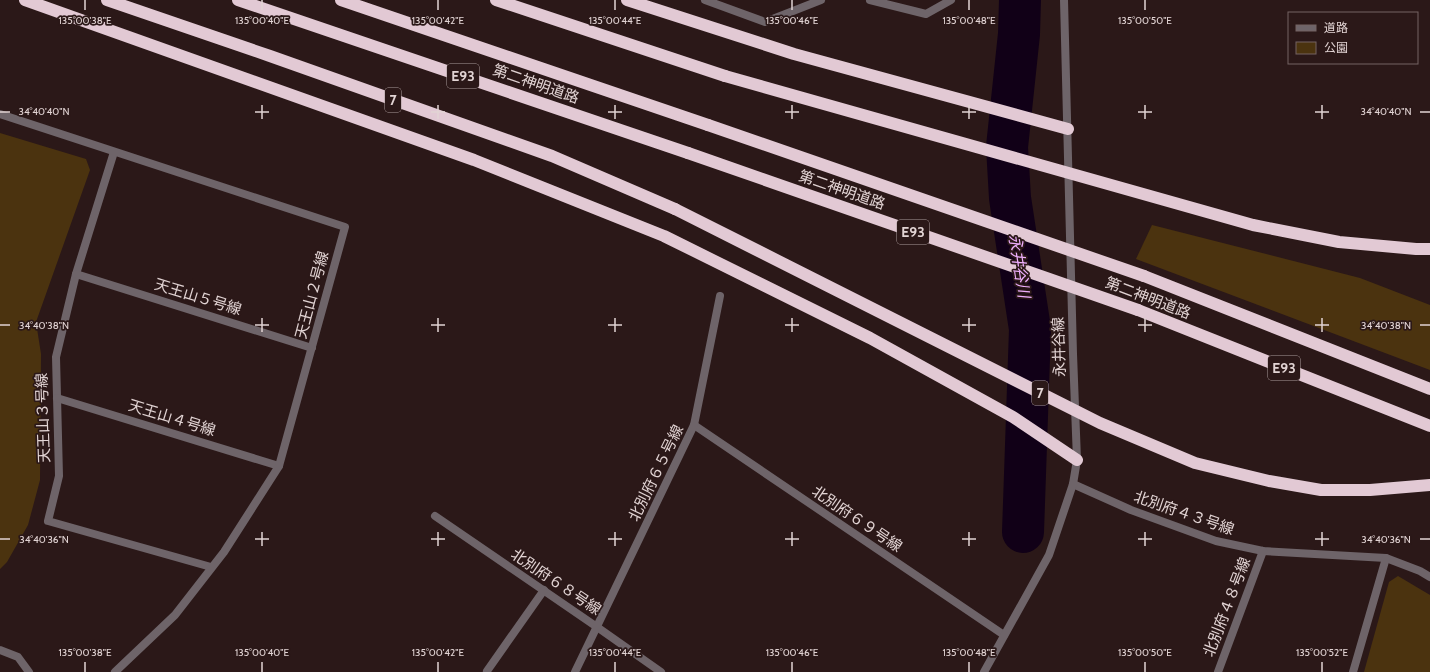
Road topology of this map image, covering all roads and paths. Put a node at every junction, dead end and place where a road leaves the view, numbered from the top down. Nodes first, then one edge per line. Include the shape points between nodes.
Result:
1 (25, 0) edge
2 (107, 0) edge
3 (238, 0) edge
4 (341, 0) edge
5 (496, 0) edge
6 (627, 0) edge
7 (705, 0) edge
8 (821, 0) edge
9 (870, 0) edge
10 (951, 0) edge
11 (1064, 0) edge
12 (0, 114) edge
13 (1068, 129) junction
14 (114, 152) junction
15 (1430, 249) edge
16 (76, 274) junction
17 (720, 296) dead end
18 (312, 348) junction
19 (1430, 389) edge
20 (57, 398) junction
21 (694, 425) junction
22 (1430, 426) edge
23 (1077, 460) junction
24 (278, 466) junction
25 (1073, 484) junction
26 (1430, 484) edge
27 (435, 516) dead end
28 (1263, 551) junction
29 (1386, 558) junction
30 (211, 567) junction
31 (1430, 577) edge
32 (544, 590) junction
33 (597, 627) junction
34 (1004, 635) junction
35 (0, 650) edge
36 (487, 670) dead end
37 (29, 672) edge
38 (115, 672) edge
39 (575, 672) edge
40 (661, 672) edge
41 (984, 672) edge
42 (1218, 672) edge
43 (1354, 672) edge

1 - 23 highway via 474,160 664,236 870,338 1013,417
2 - 26 highway, 7, bridge via 552,156 675,209 1100,423 1195,463 1269,481 1321,490 1370,490
3 - 22 highway, 第二神明道路 / E93, bridge via 1138,310
4 - 19 highway, 第二神明道路 / E93, bridge via 1144,276
5 - 15 highway, bridge via 724,76 1254,225 1339,242
6 - 13 highway via 794,54
7 - 8 street via 765,22
9 - 10 street via 926,14
11 - 13 street, 永井谷線
12 - 14 street, 天王山２号線
13 - 23 street, 永井谷線 via 1072,354
14 - 16 street, 天王山３号線
14 - 18 street, 天王山２号線 via 345,227
16 - 18 street, 天王山５号線
16 - 20 street, 天王山３号線 via 56,358
17 - 21 street, 北別府６５号線
18 - 24 street, 天王山２号線
20 - 24 street, 天王山４号線
20 - 30 street, 天王山３号線 via 59,476 48,521
21 - 33 street, 北別府６５号線
21 - 34 street, 北別府６９号線
23 - 25 street, 永井谷線
24 - 30 street, 天王山２号線 via 224,552
25 - 28 street, 北別府４３号線 via 1131,510 1209,539
25 - 34 street, 永井谷線 via 1049,555
27 - 32 street, 北別府６８号線
28 - 29 street, 北別府４３号線
28 - 42 street, 北別府４８号線
29 - 31 street, 北別府４３号線
29 - 43 street
30 - 38 street, 天王山２号線 via 175,616
32 - 33 street, 北別府６８号線
32 - 36 street
33 - 39 street, 北別府６５号線
33 - 40 street, 北別府６８号線
34 - 41 street, 永井谷線
35 - 37 street via 18,657

